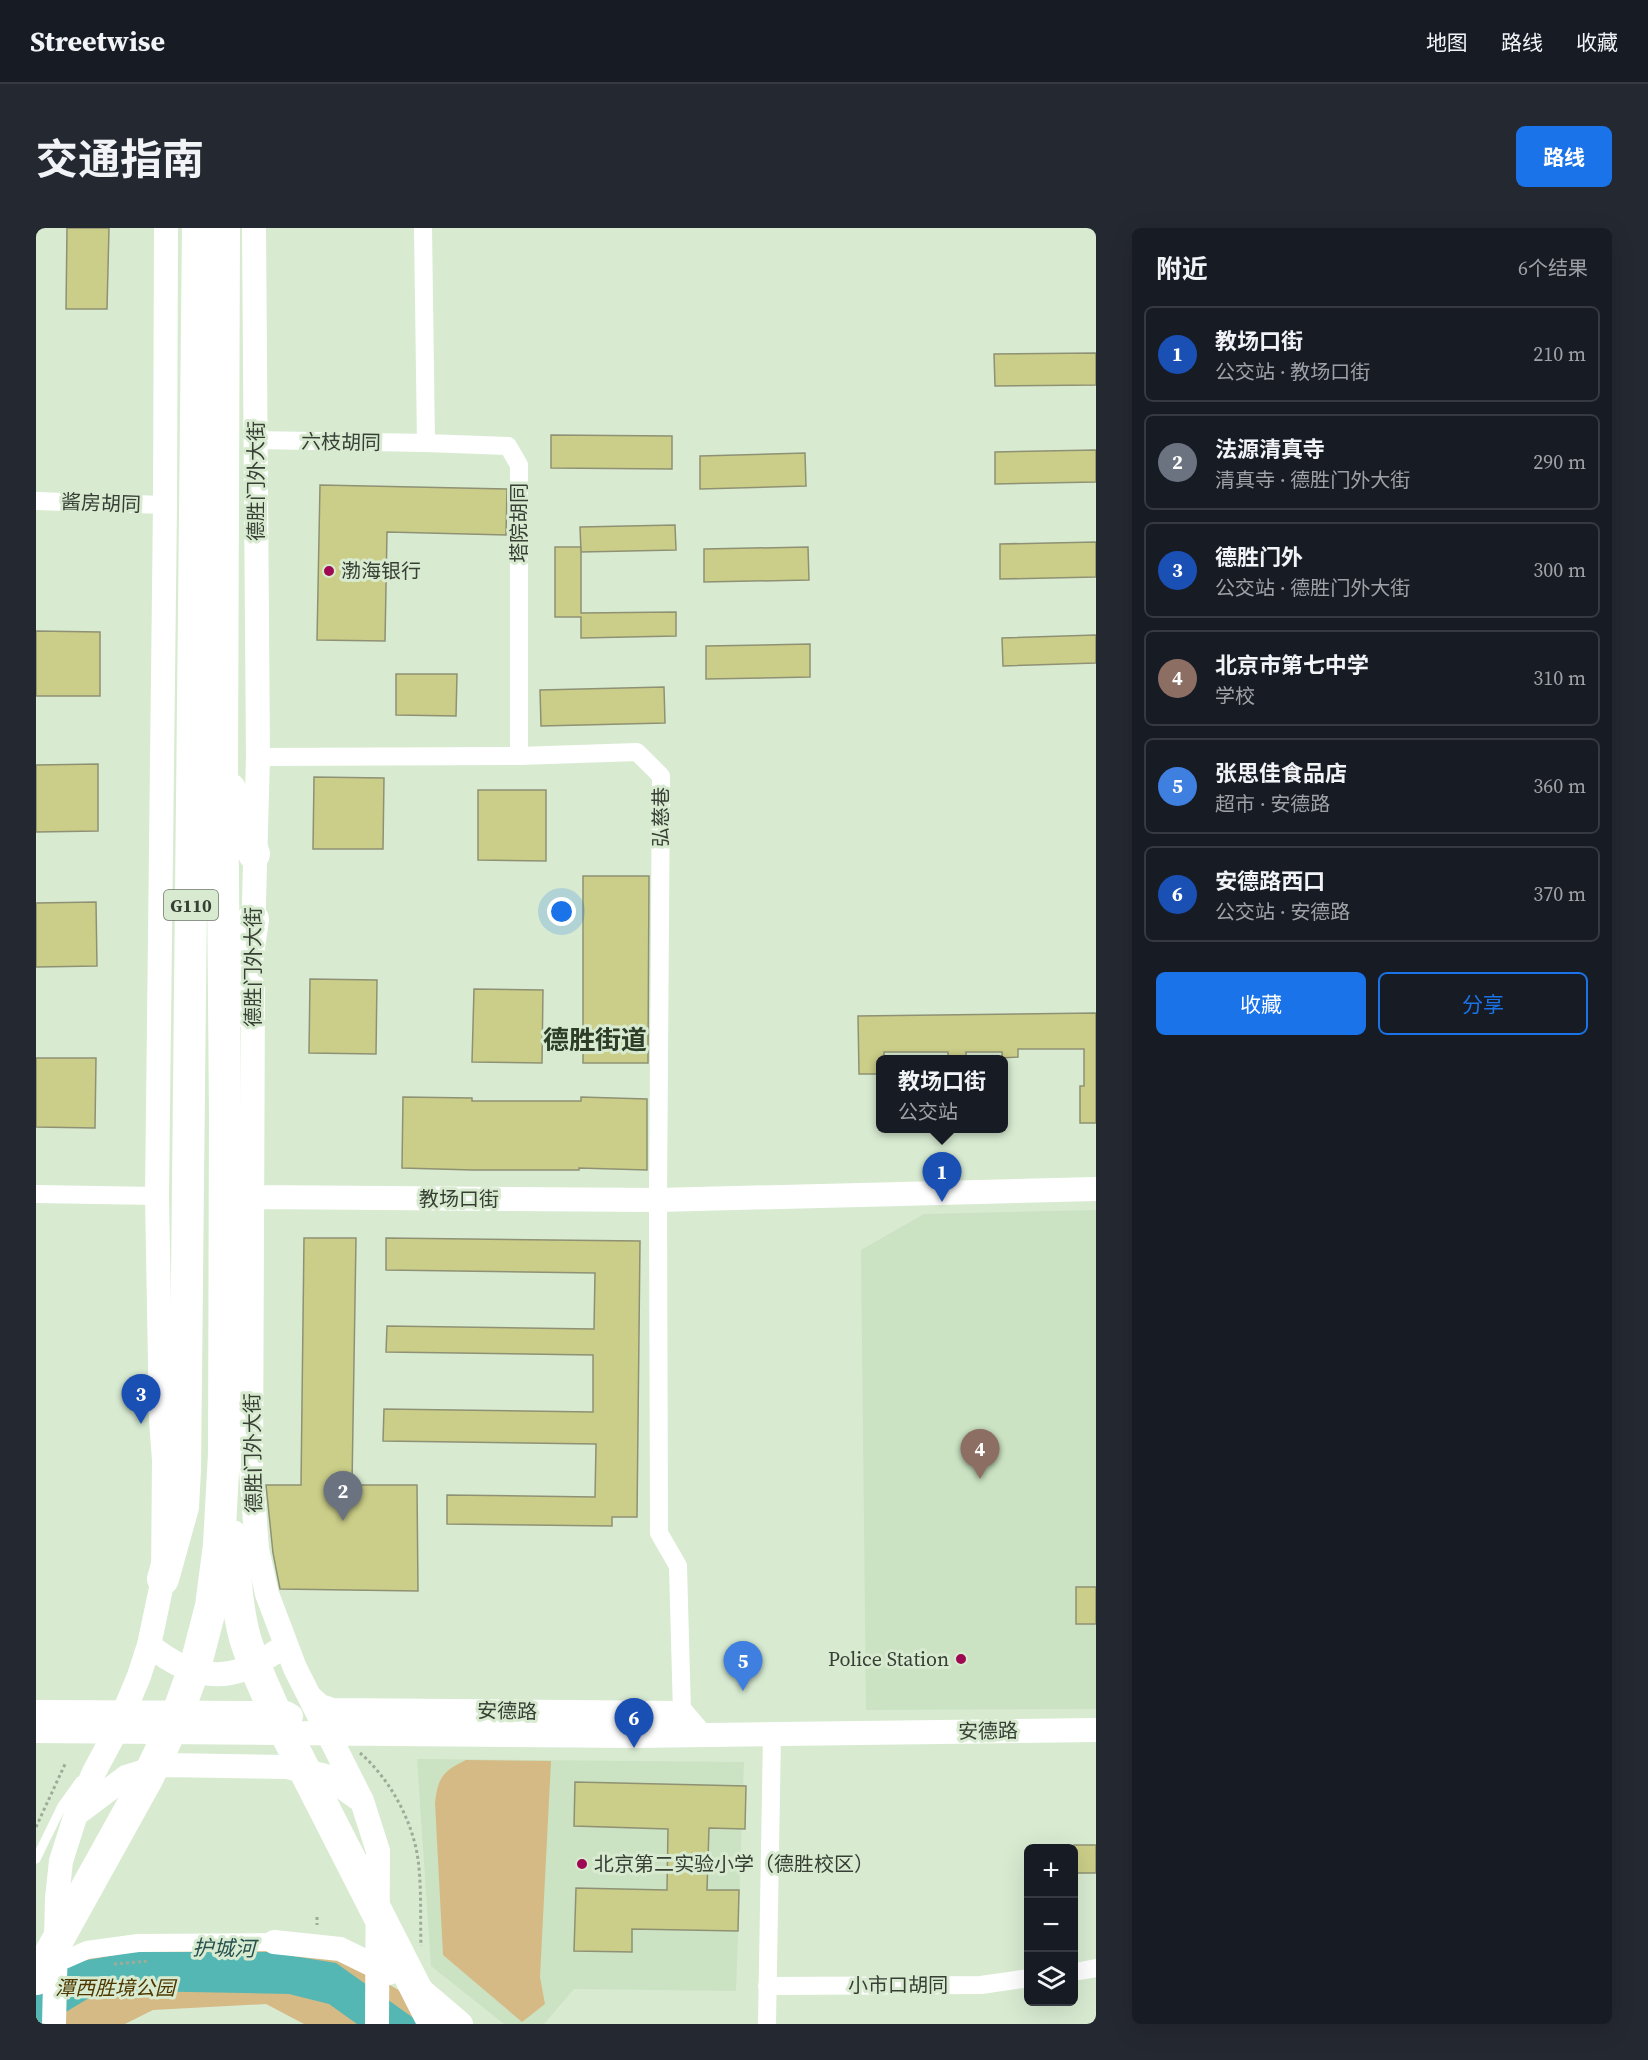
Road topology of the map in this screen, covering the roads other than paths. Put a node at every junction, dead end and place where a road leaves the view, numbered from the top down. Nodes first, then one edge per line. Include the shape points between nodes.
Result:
1 (166, 228) edge
2 (198, 228) edge
3 (224, 228) edge
4 (254, 228) edge
5 (423, 228) edge
6 (255, 440) junction
7 (426, 443) junction
8 (36, 501) edge
9 (165, 505) junction
10 (519, 756) junction
11 (258, 757) junction
12 (222, 765) junction
13 (254, 854) junction
14 (253, 919) junction
15 (225, 1116) junction
16 (1096, 1189) edge
17 (36, 1194) edge
18 (157, 1197) junction
19 (254, 1197) junction
20 (658, 1200) junction
21 (224, 1454) junction
22 (163, 1579) junction
23 (149, 1645) junction
24 (286, 1646) junction
25 (309, 1696) junction
26 (36, 1712) edge
27 (682, 1713) junction
28 (120, 1721) junction
29 (1096, 1730) edge
30 (36, 1731) edge
31 (328, 1734) junction
32 (700, 1734) junction
33 (772, 1734) junction
34 (362, 1801) junction
35 (76, 1814) junction
36 (36, 1859) edge
37 (274, 1942) joint
38 (1096, 1968) edge
39 (1078, 1971) edge
40 (36, 1972) edge
41 (36, 1979) edge
42 (1024, 1979) edge
43 (768, 1986) junction
44 (54, 2024) edge
45 (377, 2024) edge
46 (434, 2024) edge
47 (461, 2024) edge
48 (767, 2024) edge

1 - 9 street
2 - 22 highway, G110 via 185,1470 183,1507
3 - 12 highway, 德胜门外大街 / G110
4 - 6 street, 德胜门外大街
5 - 7 street
6 - 7 street, 六枝胡同
6 - 11 street, 德胜门外大街
7 - 10 street, 塔院胡同 via 508,446 519,465
8 - 9 street, 酱房胡同
9 - 18 street
10 - 11 street, 弘慈巷
10 - 20 street, 弘慈巷 via 637,752 661,776
11 - 13 street, 德胜门外大街
12 - 13 highway
12 - 15 highway, 德胜门外大街 / G110
13 - 14 street, 德胜门外大街
14 - 15 highway
14 - 19 street, 德胜门外大街
15 - 21 highway, 德胜门外大街 / G110
16 - 20 street, 教场口街
17 - 18 street
18 - 22 street
19 - 20 street, 教场口街
19 - 24 street, 德胜门外大街 via 251,1469 256,1537 267,1594
20 - 27 street, 弘慈巷 via 659,1533 678,1566
21 - 41 highway via 211,1606 190,1680 147,1779
21 - 46 highway via 238,1600 245,1637 258,1673
22 - 23 street
23 - 24 street via 186,1669 228,1674 246,1669
23 - 28 street
24 - 25 street, 德胜门外大街
25 - 27 street, 安德路 via 332,1710
25 - 31 street, 德胜门外大街
26 - 28 street
27 - 32 street
28 - 30 street
28 - 31 street, 安德路
28 - 35 street
28 - 36 lane via 62,1806
29 - 33 street, 安德路
31 - 32 street, 安德路
31 - 34 street, 德胜门外大街
32 - 33 street, 安德路
33 - 43 street
34 - 35 street via 326,1776 286,1767 165,1765 126,1777
34 - 45 street, 德胜门外大街 via 378,1851
35 - 44 street via 61,1861 57,1898
37 - 40 street via 138,1942 87,1950
37 - 47 street via 340,1949 421,1989
38 - 39 street
42 - 43 street, 小市口胡同 via 981,1985
43 - 48 street

